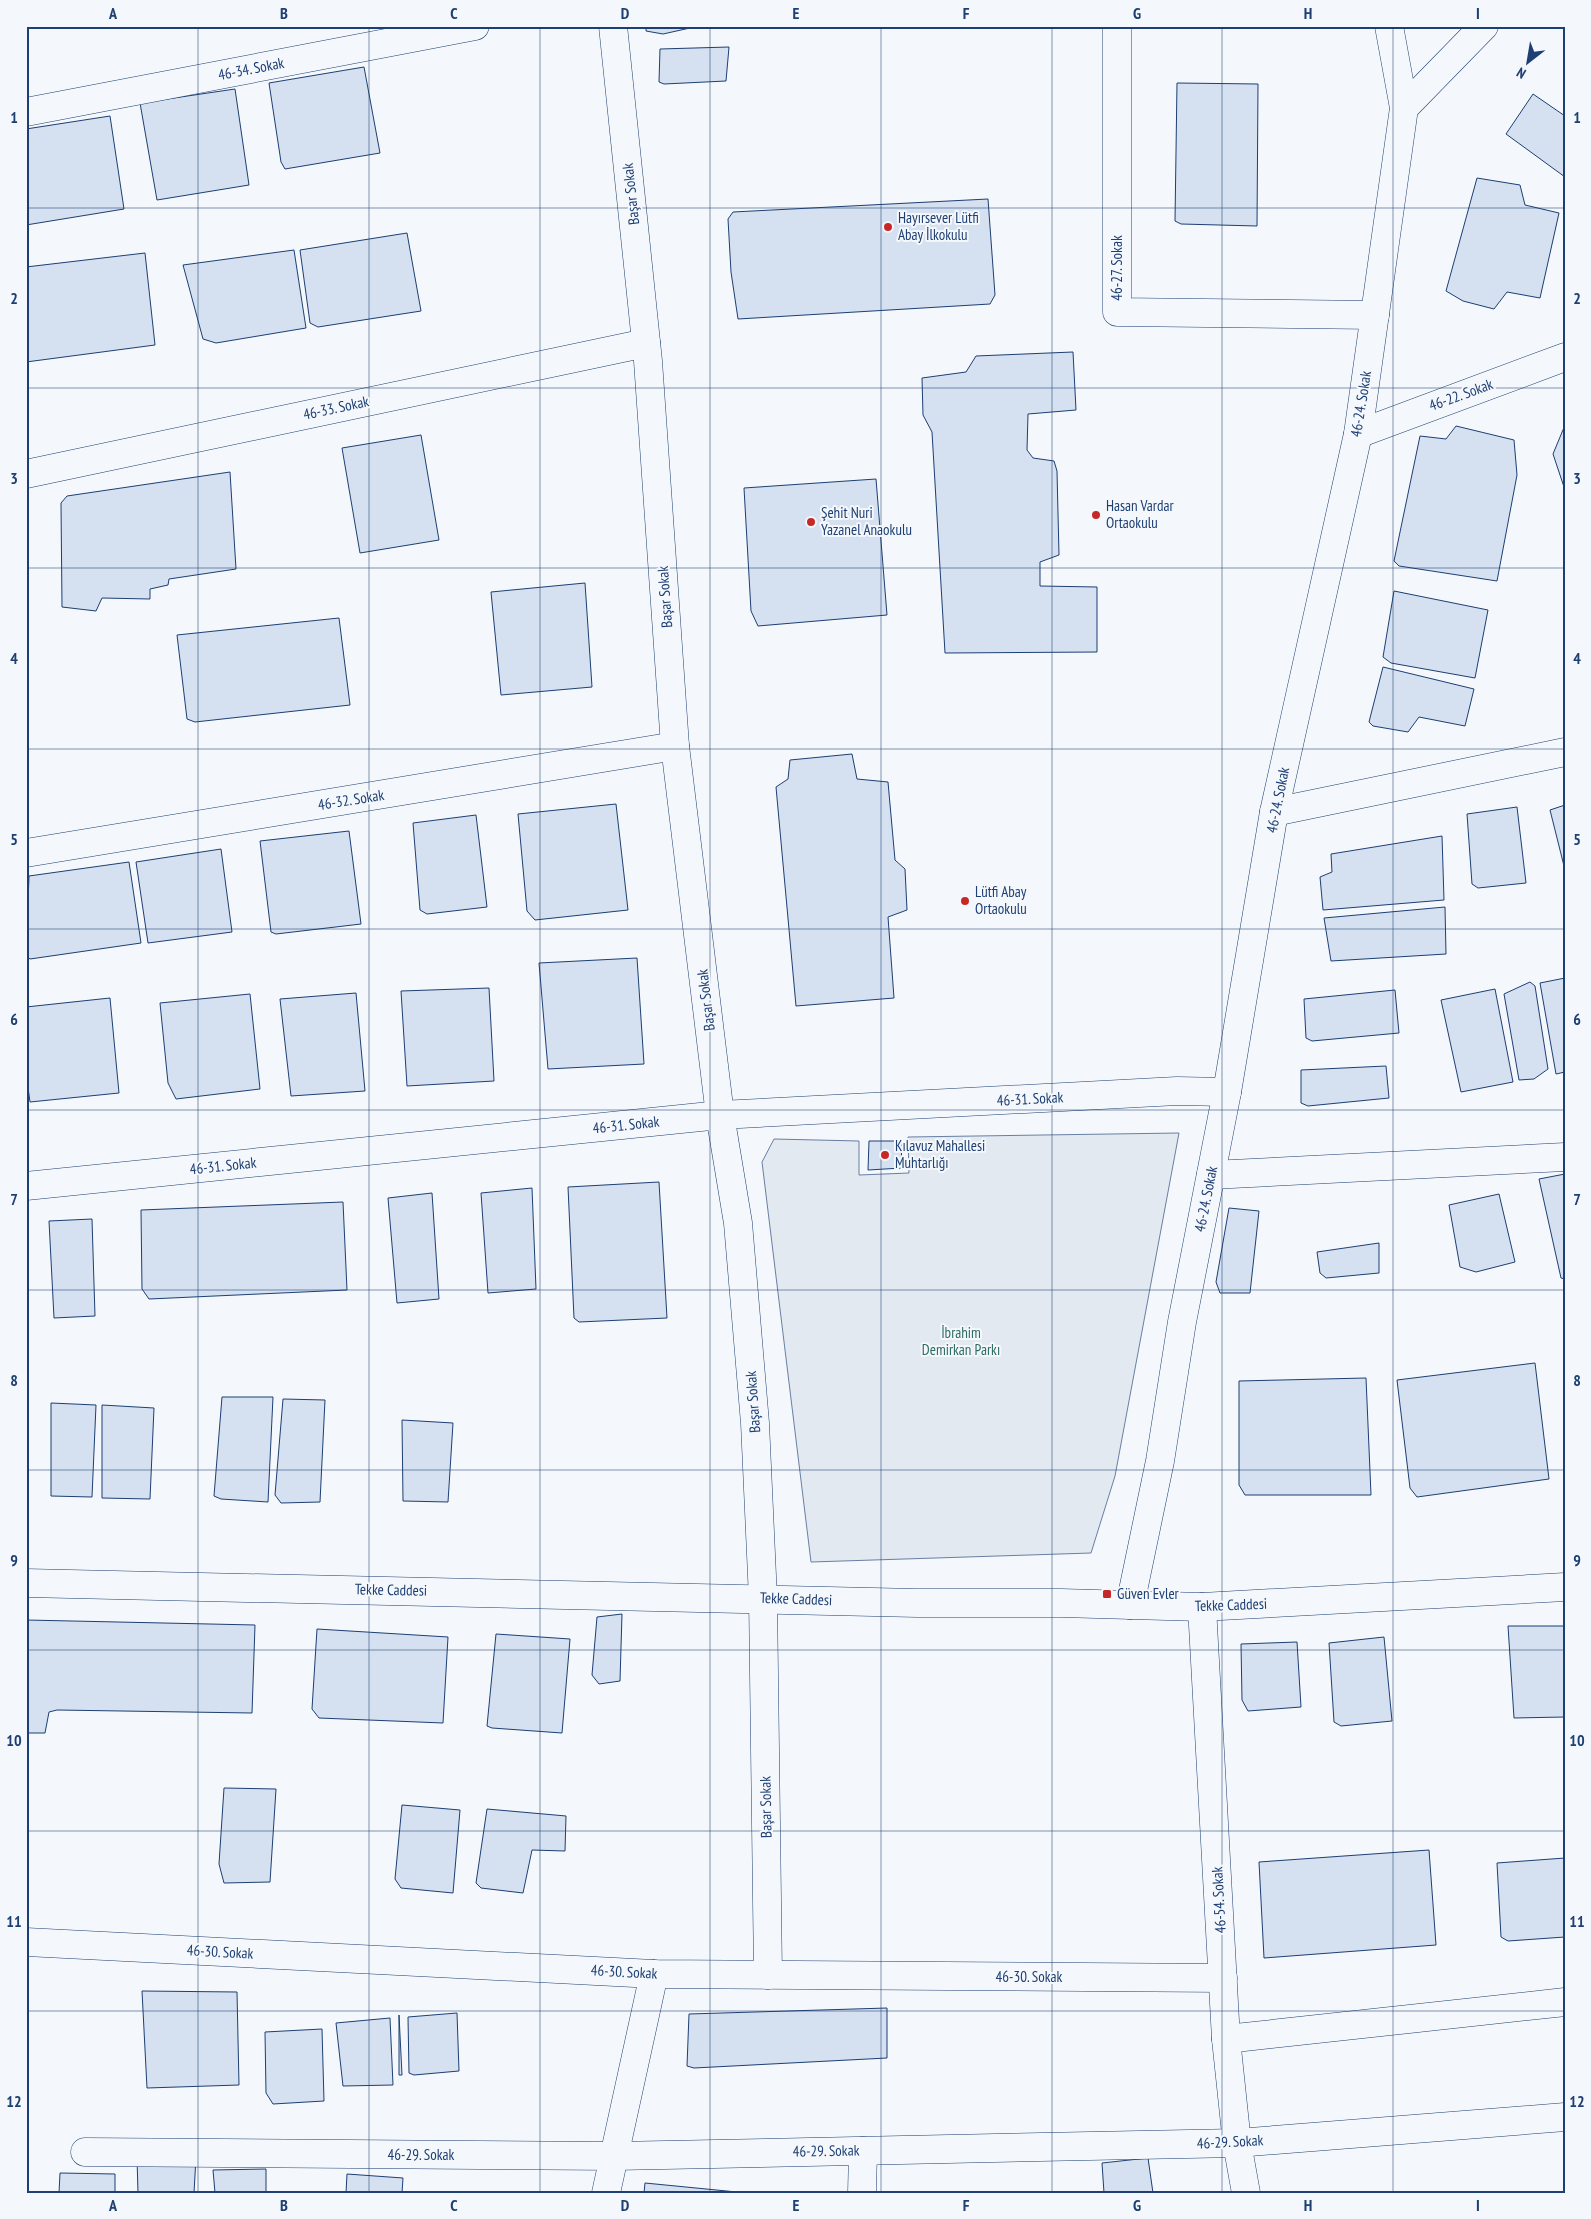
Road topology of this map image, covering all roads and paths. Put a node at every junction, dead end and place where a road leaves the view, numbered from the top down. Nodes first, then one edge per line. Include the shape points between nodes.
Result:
1 (475, 26) edge
2 (613, 26) edge
3 (1117, 26) edge
4 (1389, 26) edge
5 (1484, 26) edge
6 (1404, 108) junction
7 (26, 112) edge
8 (1375, 315) junction
9 (646, 343) junction
10 (1565, 357) edge
11 (1358, 434) junction
12 (26, 474) edge
13 (675, 746) junction
14 (1565, 752) edge
15 (1274, 812) junction
16 (26, 853) edge
17 (1227, 1092) junction
18 (720, 1115) junction
19 (1565, 1157) edge
20 (1211, 1175) junction
21 (26, 1186) edge
22 (26, 1583) edge
23 (1565, 1587) edge
24 (763, 1598) junction
25 (1130, 1605) junction
26 (1202, 1607) junction
27 (26, 1942) edge
28 (654, 1974) junction
29 (768, 1975) junction
30 (1223, 1978) junction
31 (1565, 2002) edge
32 (1226, 2038) junction
33 (1565, 2117) edge
34 (1237, 2143) junction
35 (863, 2151) junction
36 (85, 2152) dead end
37 (615, 2156) junction
38 (606, 2193) edge
39 (862, 2193) edge
40 (1246, 2193) edge

1 - 7 street, 46-34. Sokak
2 - 9 street, Başar Sokak
3 - 8 street, 46-27. Sokak via 1117,312
4 - 6 street, 46-24. Sokak
5 - 6 street
6 - 8 street, 46-24. Sokak
8 - 11 street, 46-24. Sokak
9 - 12 street, 46-33. Sokak
9 - 13 street, Başar Sokak
10 - 11 street, 46-22. Sokak
11 - 15 street, 46-24. Sokak
13 - 16 street, 46-32. Sokak
13 - 18 street, Başar Sokak
14 - 15 street
15 - 17 street, 46-24. Sokak
17 - 18 street, 46-31. Sokak via 1177,1091
17 - 20 street, 46-24. Sokak
18 - 21 street, 46-31. Sokak
18 - 24 street, Başar Sokak via 739,1233 755,1423
19 - 20 street
20 - 25 street, 46-24. Sokak via 1182,1322 1160,1461
22 - 24 street, Tekke Caddesi
23 - 26 street, Tekke Caddesi
24 - 25 street, Tekke Caddesi via 917,1604
24 - 29 street, Başar Sokak
25 - 26 street, Tekke Caddesi
26 - 30 street, 46-54. Sokak
27 - 28 street, 46-30. Sokak
28 - 29 street, 46-30. Sokak
28 - 37 street
29 - 30 street, 46-30. Sokak
30 - 32 street, 46-54. Sokak
31 - 32 street
32 - 34 street, 46-54. Sokak
33 - 34 street, 46-29. Sokak
34 - 35 street, 46-29. Sokak
34 - 40 street, 46-54. Sokak
35 - 37 street, 46-29. Sokak
35 - 39 street
36 - 37 street, 46-29. Sokak
37 - 38 street

